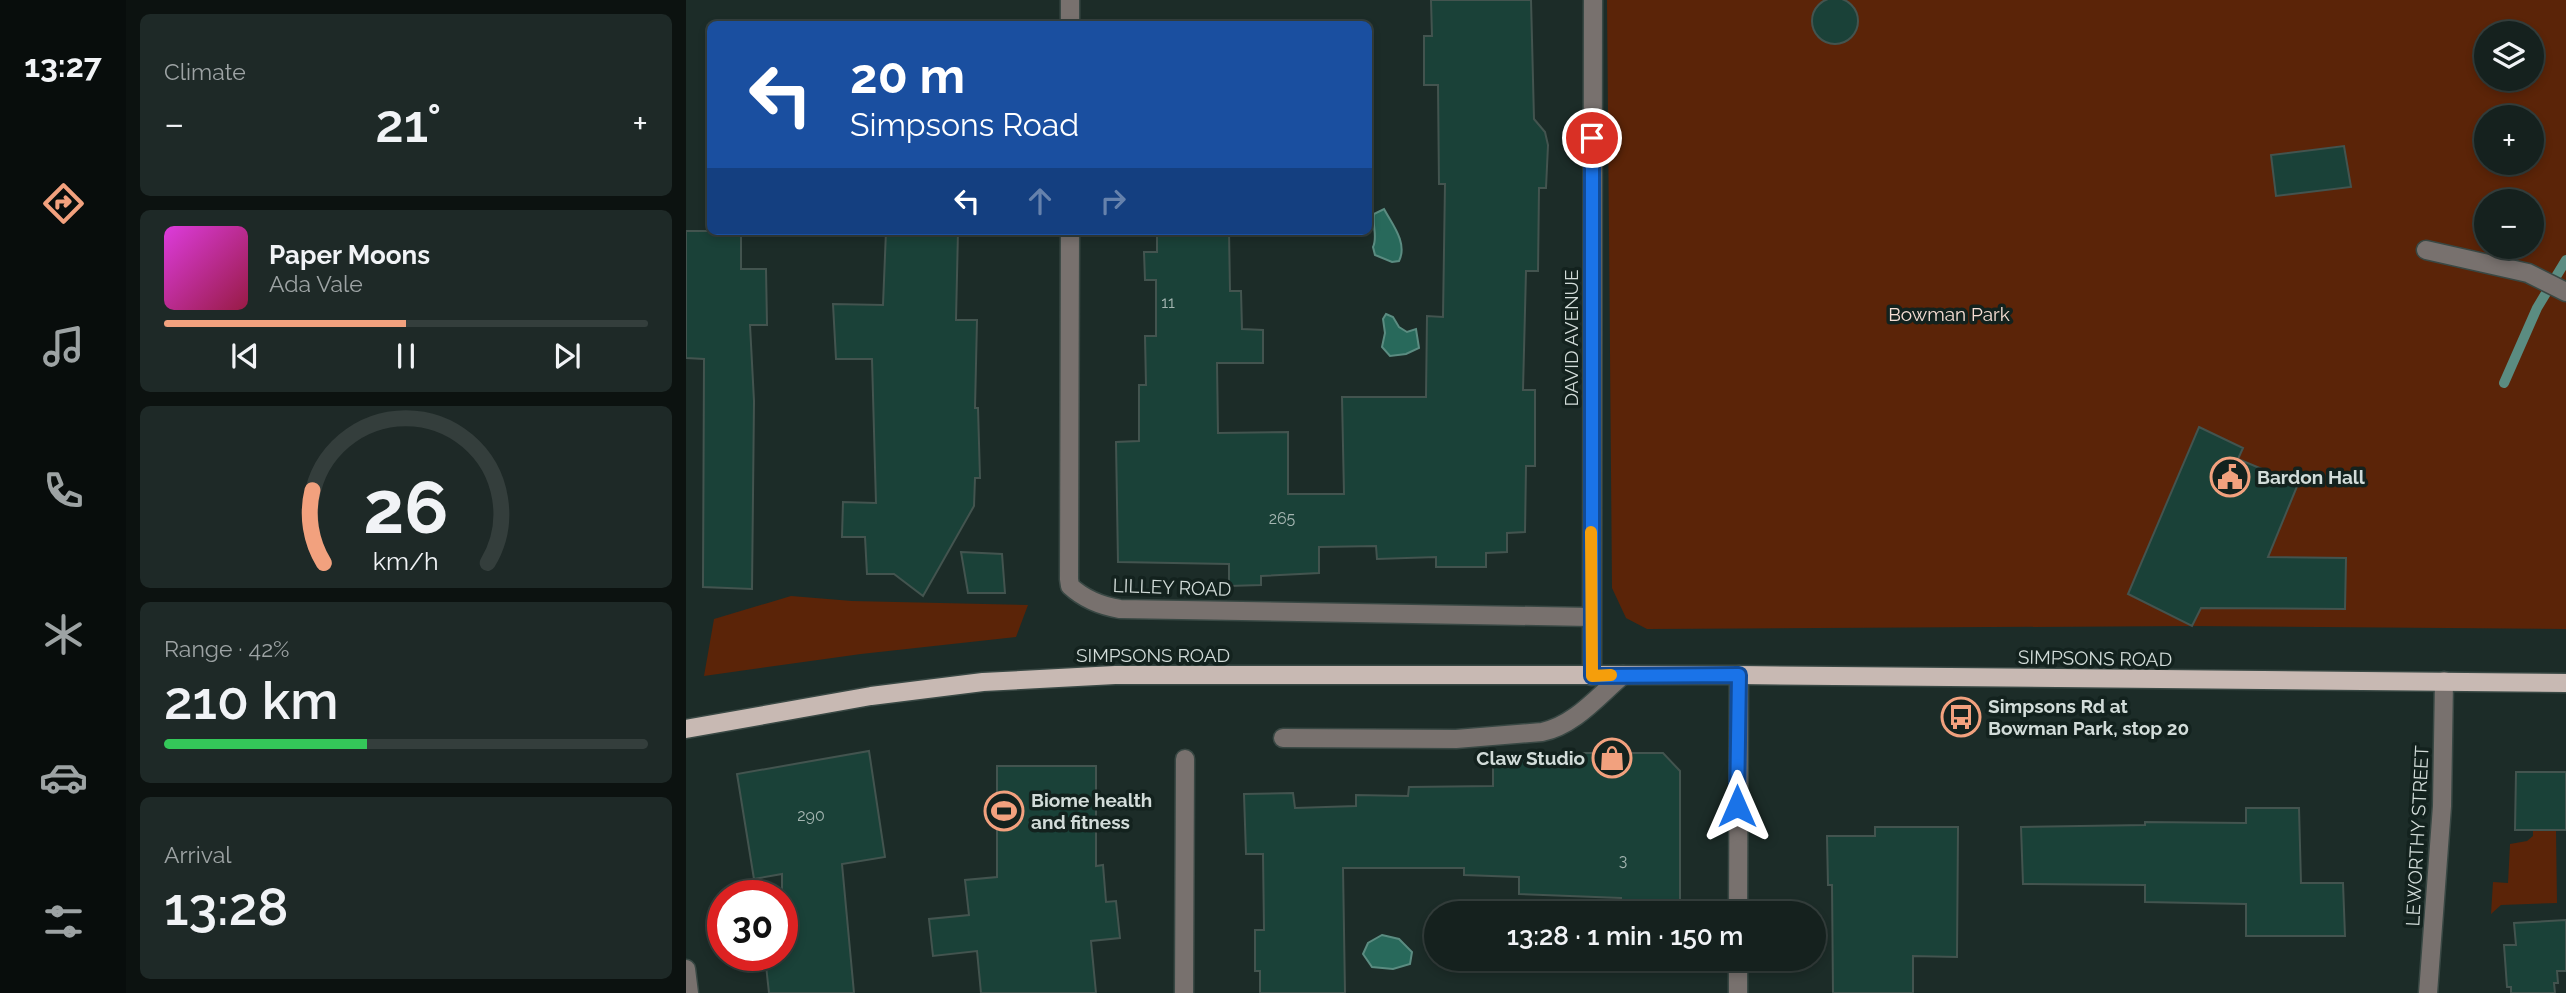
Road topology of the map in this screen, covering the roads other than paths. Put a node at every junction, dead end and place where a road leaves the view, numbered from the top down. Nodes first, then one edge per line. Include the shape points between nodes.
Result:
1 (1070, 0) edge
2 (1592, 0) edge
3 (1070, 21) edge
4 (1070, 235) edge
5 (2426, 250) dead end
6 (2566, 292) edge
7 (1591, 617) junction
8 (1623, 675) junction
9 (1739, 675) junction
10 (1592, 676) junction
11 (2444, 681) junction
12 (2566, 683) edge
13 (686, 729) edge
14 (1283, 738) dead end
15 (1185, 759) dead end
16 (1738, 901) edge
17 (686, 969) edge
18 (1738, 971) edge
19 (689, 993) edge
20 (1184, 993) edge
21 (1738, 993) edge
22 (2428, 993) edge

1 - 3 street
2 - 7 street, DAVID AVENUE
4 - 7 street, LILLEY ROAD via 1069,579 1074,591 1102,606 1120,609
5 - 6 street via 2528,273
7 - 10 street, DAVID AVENUE
8 - 9 main road, SIMPSONS ROAD
8 - 10 main road, SIMPSONS ROAD
8 - 14 street via 1555,730 1456,738
9 - 11 main road, SIMPSONS ROAD
9 - 16 street
10 - 13 main road, SIMPSONS ROAD via 1045,677 871,696
11 - 12 main road, SIMPSONS ROAD
11 - 22 street, LEWORTHY STREET via 2442,806
15 - 20 street
17 - 19 street
18 - 21 street

